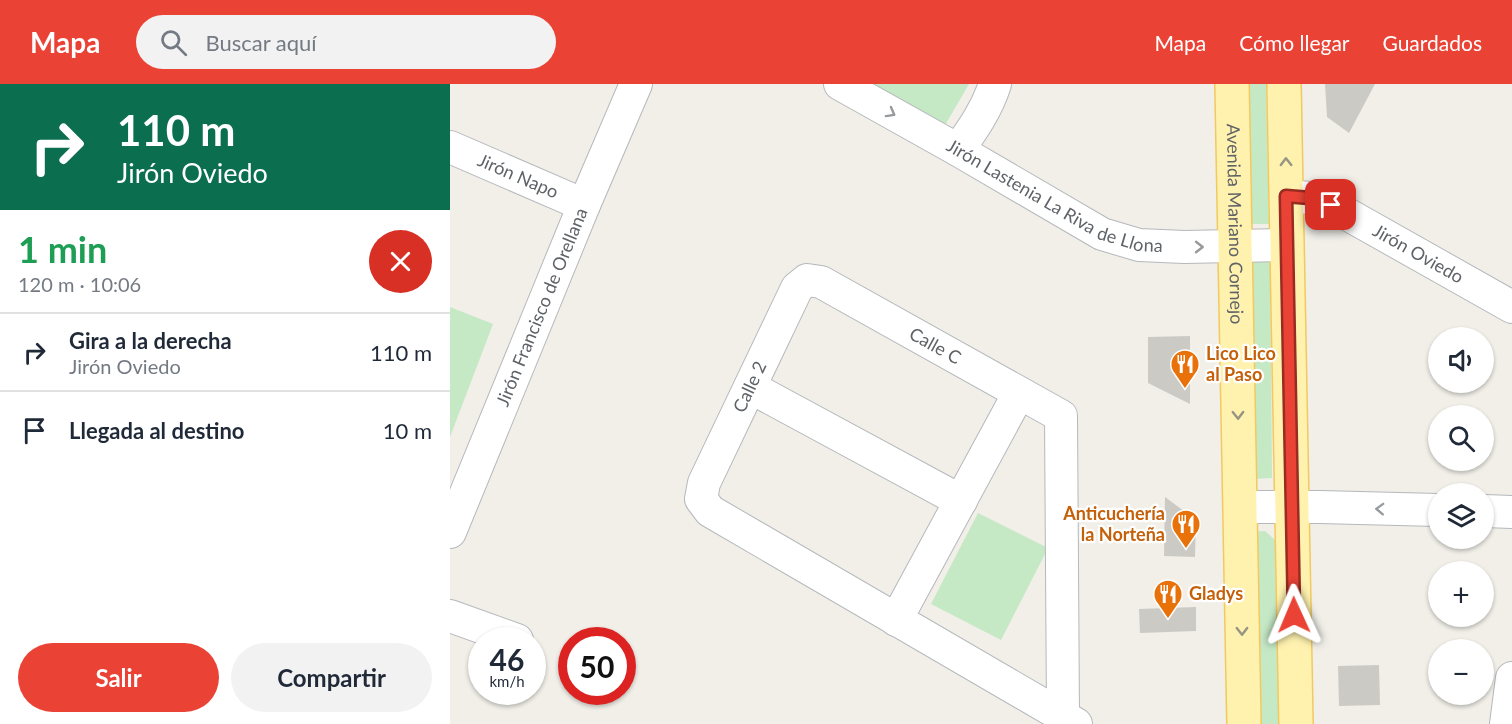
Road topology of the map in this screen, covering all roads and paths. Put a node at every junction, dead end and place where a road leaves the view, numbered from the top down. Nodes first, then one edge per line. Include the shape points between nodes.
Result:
1 (636, 84) edge
2 (840, 84) edge
3 (995, 84) edge
4 (1232, 84) edge
5 (1284, 84) edge
6 (450, 147) edge
7 (958, 150) junction
8 (1286, 196) junction
9 (584, 205) junction
10 (1287, 245) junction
11 (1235, 247) junction
12 (807, 280) joint
13 (1512, 307) edge
14 (750, 387) junction
15 (1019, 393) junction
16 (961, 501) junction
17 (1240, 507) junction
18 (1292, 507) junction
19 (1428, 510) edge
20 (1494, 511) edge
21 (1512, 512) edge
22 (450, 532) edge
23 (450, 616) edge
24 (896, 620) junction
25 (481, 627) edge
26 (1512, 678) edge
27 (1070, 720) edge
28 (1244, 724) edge
29 (1296, 724) edge
30 (1506, 724) edge

1 - 9 street, Jirón Francisco de Orellana
2 -> 7 street, Jirón Lastenia La Riva de Llona
3 - 7 street via 978,121
4 - 11 main road, Avenida Mariano Cornejo
8 -> 5 main road
6 - 9 street, Jirón Napo
7 -> 11 street, Jirón Lastenia La Riva de Llona via 1102,234 1139,245
8 - 10 main road
8 - 13 street, Jirón Oviedo via 1331,205
9 - 22 street, Jirón Francisco de Orellana
10 - 11 street, Jirón Lastenia La Riva de Llona
10 - 18 main road
11 -> 17 main road, Avenida Mariano Cornejo
12 - 14 street, Calle 2 via 796,288
12 - 15 street, Calle C via 821,282
14 - 16 street
14 - 24 street, Calle 2 via 701,499 710,511
15 - 16 street
15 - 27 street, Calle C via 1061,417
16 - 24 street
17 - 18 street
17 -> 28 main road, Avenida Mariano Cornejo
19 -> 18 street
18 - 29 main road
20 - 21 street
23 - 25 street
24 - 27 street
26 - 30 street

